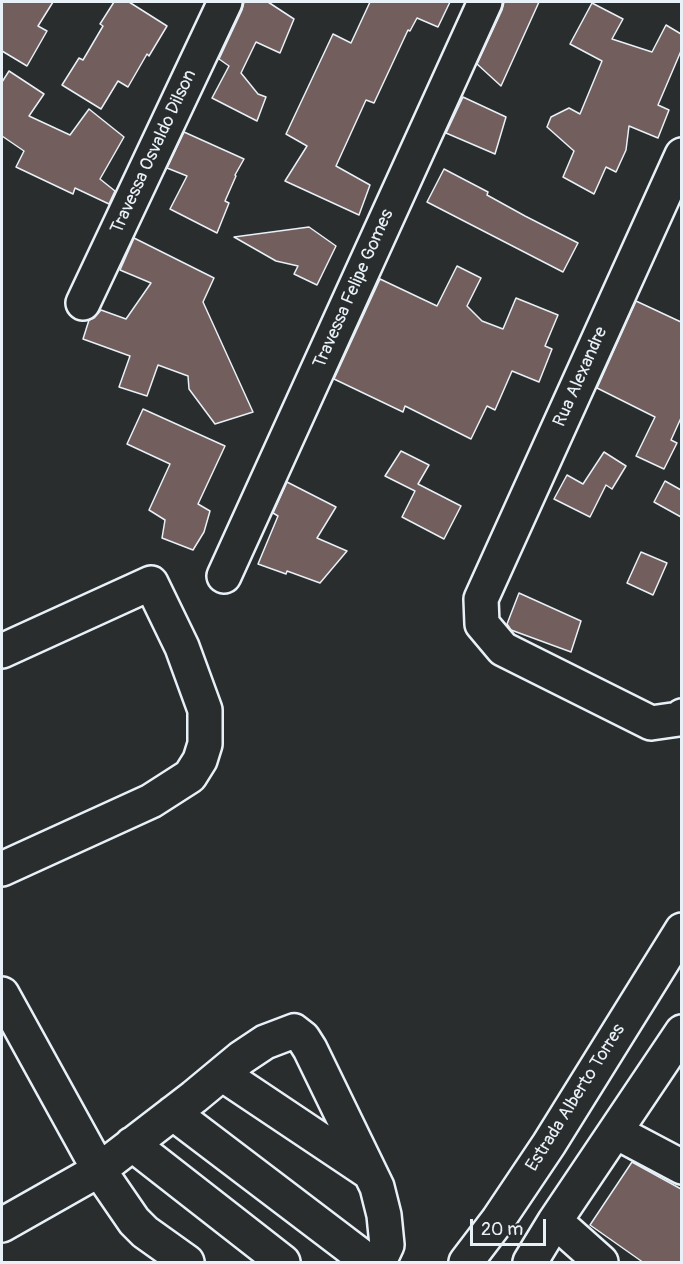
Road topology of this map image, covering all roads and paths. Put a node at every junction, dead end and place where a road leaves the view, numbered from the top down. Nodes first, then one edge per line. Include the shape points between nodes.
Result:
1 (225, 2) edge
2 (485, 2) edge
3 (681, 155) edge
4 (83, 303) dead end
5 (224, 576) dead end
6 (2, 651) edge
7 (680, 717) edge
8 (2, 869) edge
9 (681, 930) edge
10 (2, 994) edge
11 (681, 1032) edge
12 (222, 1074) junction
13 (173, 1113) junction
14 (616, 1132) junction
15 (132, 1144) junction
16 (681, 1167) edge
17 (99, 1170) junction
18 (372, 1174) junction
19 (555, 1221) junction
20 (2, 1225) edge
21 (187, 1263) edge
22 (283, 1263) edge
23 (369, 1263) edge
24 (379, 1263) edge
25 (466, 1263) edge
26 (530, 1263) edge
27 (601, 1263) edge

1 - 4 street, Travessa Osvaldo Dilson
2 - 5 street, Travessa Felipe Gomes
3 - 7 street, Rua Alexandre via 481,599 482,624 503,650 651,723
6 - 8 street via 151,583 182,646 205,710 205,744 190,776 151,801
9 - 25 street, Estrada Alberto Torres via 549,1144
10 - 17 street
11 - 14 street
12 - 13 street
12 - 18 street
12 - 18 street via 265,1042 294,1031 310,1049
13 - 15 street
13 - 23 street
14 - 16 street
14 - 19 street
15 - 17 street
15 - 22 street
17 - 20 street
17 - 21 street via 134,1221
18 - 24 street via 384,1215 387,1245
19 - 26 street
19 - 27 street

